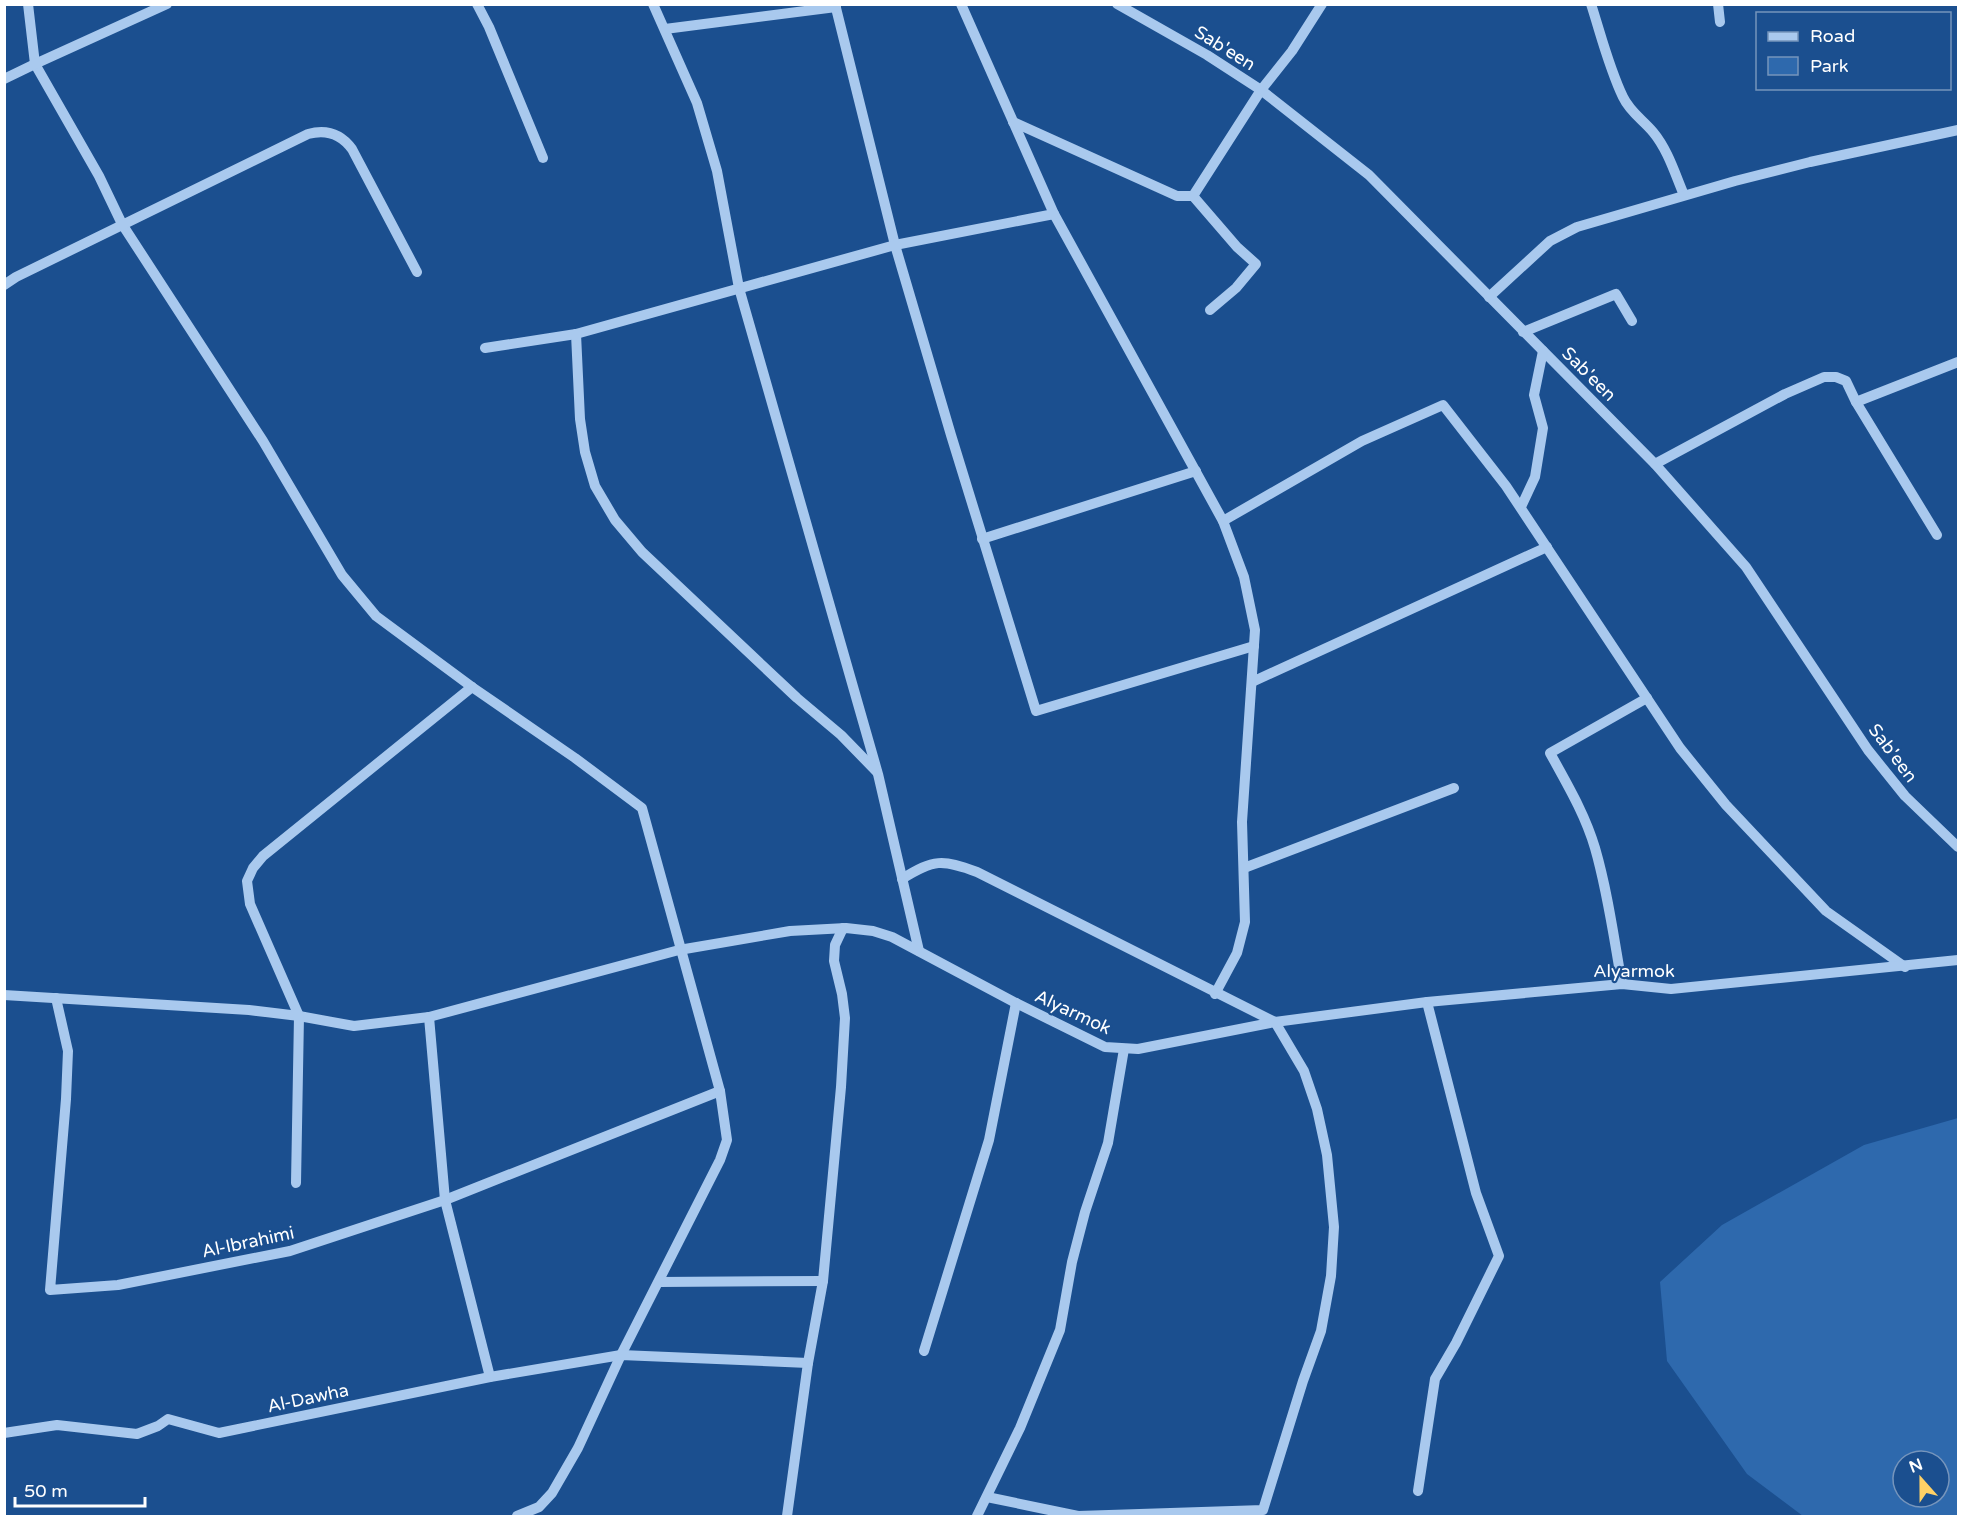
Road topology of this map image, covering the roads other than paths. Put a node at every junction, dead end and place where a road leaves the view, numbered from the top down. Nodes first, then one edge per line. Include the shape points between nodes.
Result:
1 (28, 4) edge
2 (167, 4) edge
3 (477, 4) edge
4 (653, 4) edge
5 (961, 4) edge
6 (1117, 4) edge
7 (1322, 4) edge
8 (1591, 4) edge
9 (1718, 4) edge
10 (836, 6) edge
11 (1720, 22) dead end
12 (665, 29) junction
13 (35, 63) junction
14 (4, 79) edge
15 (1261, 90) junction
16 (1013, 122) junction
17 (1959, 130) edge
18 (543, 158) dead end
19 (1684, 195) junction
20 (1193, 196) junction
21 (1054, 214) junction
22 (122, 224) junction
23 (895, 245) junction
24 (417, 272) dead end
25 (4, 285) edge
26 (739, 288) junction
27 (1489, 297) junction
28 (1210, 310) dead end
29 (1632, 321) dead end
30 (1523, 332) junction
31 (576, 334) junction
32 (484, 348) dead end
33 (1543, 351) junction
34 (1959, 362) edge
35 (1856, 402) junction
36 (1655, 464) junction
37 (1196, 471) junction
38 (1521, 507) junction
39 (1223, 521) junction
40 (1937, 535) dead end
41 (982, 539) junction
42 (1547, 547) junction
43 (1254, 646) junction
44 (1252, 682) junction
45 (472, 687) junction
46 (1647, 698) junction
47 (878, 774) junction
48 (1454, 788) dead end
49 (1959, 847) edge
50 (1244, 868) junction
51 (902, 879) junction
52 (843, 928) junction
53 (679, 950) junction
54 (919, 951) junction
55 (1959, 960) edge
56 (1905, 967) junction
57 (1622, 984) junction
58 (4, 994) edge
59 (1215, 994) junction
60 (56, 998) junction
61 (1427, 1002) junction
62 (1016, 1003) junction
63 (299, 1016) junction
64 (429, 1017) junction
65 (1275, 1022) junction
66 (1124, 1049) junction
67 (720, 1091) junction
68 (296, 1183) dead end
69 (445, 1200) junction
70 (823, 1281) junction
71 (659, 1282) junction
72 (924, 1351) dead end
73 (621, 1355) junction
74 (808, 1363) junction
75 (490, 1377) junction
76 (4, 1433) edge
77 (1418, 1491) dead end
78 (987, 1497) junction
79 (517, 1516) edge
80 (787, 1516) edge
81 (977, 1516) edge

1 - 13 street
2 - 13 street
3 - 18 street
4 - 12 street
5 - 16 street
6 - 15 street, Sab'een
7 - 15 street
8 - 19 street via 1623,99 1665,150
9 - 11 street
10 - 12 street
10 - 23 street
12 - 26 street via 697,103 717,171
13 - 14 street
13 - 22 street
15 - 20 street
15 - 27 street, Sab'een via 1369,175
16 - 20 street via 1177,196
16 - 21 street
17 - 19 street via 1810,162
19 - 27 street via 1563,232 1537,250
20 - 28 street via 1256,264
21 - 23 street
21 - 37 street
22 - 24 street via 308,134 327,132 344,139 352,149
22 - 25 street
22 - 45 street via 262,441 342,575 376,616
23 - 26 street
23 - 41 street
26 - 31 street
26 - 47 street
27 - 30 street, Sab'een
29 - 30 street via 1616,294
30 - 33 street, Sab'een
31 - 32 street
31 - 47 street via 585,452 595,486 615,520 642,552 841,735
33 - 36 street, Sab'een
33 - 38 street via 1534,395 1543,428 1535,477
34 - 35 street
35 - 36 street via 1846,381 1824,377
35 - 40 street
36 - 49 street, Sab'een via 1746,567 1868,750 1905,796
37 - 39 street
37 - 41 street
38 - 39 street via 1443,405 1362,441
38 - 42 street
39 - 43 street via 1244,577 1255,630
41 - 43 street via 1036,711
42 - 44 street
42 - 46 street
43 - 44 street
44 - 50 street via 1242,822
45 - 53 street via 642,808
45 - 63 street via 253,868 247,881 250,904
46 - 56 street via 1680,748 1726,805 1826,911
46 - 57 street via 1550,753 1579,806 1595,847
47 - 51 street
48 - 50 street
50 - 59 street via 1242,939
51 - 54 street
51 - 59 street via 935,863 952,863 977,872
52 - 53 street, Alyarmok via 790,931
52 - 54 street, Alyarmok via 873,931
52 - 70 street via 835,945 834,961 845,1018
53 - 64 street, Alyarmok
53 - 67 street
54 - 62 street, Alyarmok
55 - 56 street, Alyarmok
56 - 57 street, Alyarmok via 1671,989
57 - 61 street, Alyarmok
58 - 60 street, Alyarmok
59 - 65 street
60 - 63 street, Alyarmok
60 - 69 street, Al-Ibrahimi via 68,1052 50,1290 118,1286 290,1251
61 - 65 street, Alyarmok
61 - 77 street via 1476,1193 1499,1256 1435,1379
62 - 66 street, Alyarmok via 1105,1047
62 - 72 street via 989,1140
63 - 64 street, Alyarmok via 354,1026
63 - 68 street
64 - 69 street
65 - 66 street, Alyarmok
65 - 78 street via 1304,1071 1317,1109 1327,1155 1334,1227 1321,1331 1263,1510 1078,1516
66 - 78 street via 1108,1143 1072,1262 1060,1330
67 - 69 street, Al-Ibrahimi
67 - 71 street via 727,1140
69 - 75 street
70 - 71 street
70 - 74 street
71 - 73 street
73 - 74 street, Al-Dawha
73 - 75 street, Al-Dawha
73 - 79 street via 579,1448 552,1493 539,1507
74 - 80 street
75 - 76 street, Al-Dawha via 219,1434 168,1419 137,1434 57,1425
78 - 81 street

